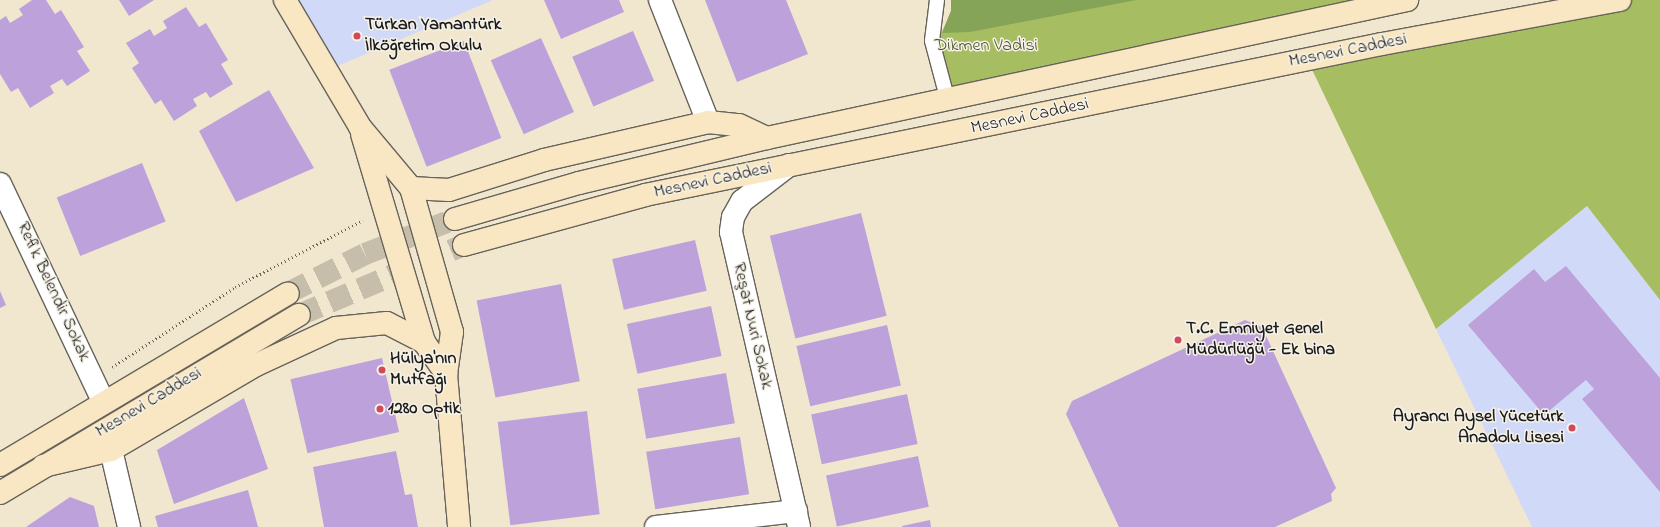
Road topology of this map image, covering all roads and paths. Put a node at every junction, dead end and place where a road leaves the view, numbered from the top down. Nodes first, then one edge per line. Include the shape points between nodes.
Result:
1 (285, 0) edge
2 (660, 0) edge
3 (937, 0) edge
4 (1406, 0) edge
5 (1610, 1) edge
6 (948, 101) junction
7 (708, 122) junction
8 (360, 127) junction
9 (767, 138) junction
10 (789, 165) junction
11 (0, 184) edge
12 (411, 188) junction
13 (455, 219) tunnel mouth
14 (364, 220) dead end
15 (464, 245) tunnel mouth
16 (288, 293) tunnel mouth
17 (299, 314) tunnel mouth
18 (424, 342) junction
19 (446, 374) junction
20 (94, 379) junction
21 (103, 401) junction
22 (111, 450) junction
23 (0, 465) edge
24 (43, 466) junction
25 (0, 493) edge
26 (798, 519) edge
27 (129, 527) edge
28 (459, 527) edge
29 (656, 527) edge

1 - 8 main road
2 - 7 street
3 - 6 lane via 932,41
4 - 6 main road, Mesnevi Caddesi
5 - 10 main road, Mesnevi Caddesi via 1382,44
6 - 9 main road, Mesnevi Caddesi
7 - 9 main road, Mesnevi Caddesi via 739,125
7 - 12 main road, Mesnevi Caddesi via 544,160 449,190
8 - 12 main road
8 - 18 main road
9 - 13 main road, Mesnevi Caddesi via 579,183
10 - 15 main road, Mesnevi Caddesi via 645,195
10 - 26 street, Reşat Nuri Sokak via 742,201 733,217 731,232
11 - 20 street, Refik Belendir Sokak
12 - 19 main road via 452,332
14 - 20 path via 234,287
16 - 21 main road, Mesnevi Caddesi
17 - 24 main road, Mesnevi Caddesi
18 - 19 main road
18 - 22 main road via 387,323 336,328 256,365
19 - 28 main road
20 - 21 street, Refik Belendir Sokak
21 - 23 main road, Mesnevi Caddesi
22 - 24 main road
22 - 27 street
24 - 25 main road, Mesnevi Caddesi
26 - 29 street

